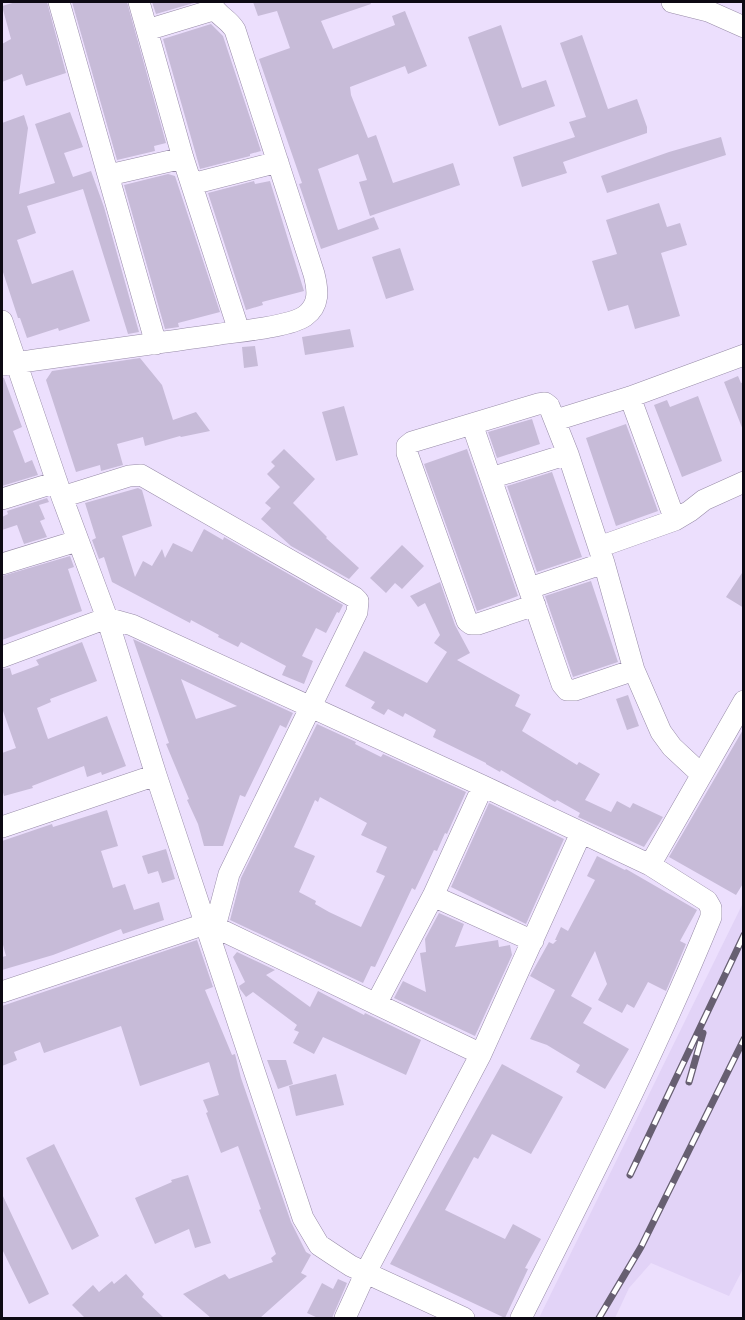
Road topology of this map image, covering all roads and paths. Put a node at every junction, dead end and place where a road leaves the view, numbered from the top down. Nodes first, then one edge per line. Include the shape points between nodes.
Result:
1 (59, 2) edge
2 (139, 2) edge
3 (672, 2) edge
4 (212, 6) edge
5 (744, 27) edge
6 (147, 30) junction
7 (183, 158) junction
8 (278, 162) junction
9 (109, 175) junction
10 (192, 184) junction
11 (2, 321) edge
12 (238, 331) junction
13 (156, 344) junction
14 (744, 355) edge
15 (8, 364) edge
16 (630, 397) junction
17 (556, 420) junction
18 (472, 424) junction
19 (568, 454) junction
20 (491, 478) junction
21 (744, 482) edge
22 (60, 489) junction
23 (2, 499) edge
24 (675, 520) junction
25 (77, 541) junction
26 (601, 555) junction
27 (2, 564) edge
28 (533, 596) junction
29 (107, 618) junction
30 (2, 657) edge
31 (634, 670) junction
32 (744, 700) edge
33 (309, 707) junction
34 (700, 774) junction
35 (156, 775) junction
36 (483, 786) junction
37 (2, 827) edge
38 (581, 833) junction
39 (650, 865) junction
40 (433, 896) junction
41 (210, 925) junction
42 (532, 941) junction
43 (2, 992) edge
44 (376, 1004) junction
45 (481, 1054) junction
46 (366, 1272) junction
47 (345, 1318) edge
48 (464, 1318) edge
49 (521, 1318) edge

1 - 9 street
2 - 6 street
3 - 5 street via 708,11
4 - 6 street
4 - 8 street via 235,30
6 - 7 street
7 - 9 street
7 - 10 street
8 - 10 street
8 - 12 street via 314,274 316,305 305,316 290,322
9 - 13 street
10 - 12 street
11 - 15 street
12 - 13 street
13 - 15 street
14 - 16 street
15 - 22 street
16 - 17 street
16 - 24 street
17 - 18 street via 545,403
17 - 19 street
18 - 20 street
18 - 28 street via 407,446 466,621 478,624
19 - 20 street
19 - 26 street
20 - 28 street
21 - 24 street via 704,500
22 - 23 street
22 - 25 street
22 - 33 street via 141,475 354,597 358,601 357,612
24 - 26 street
25 - 27 street
25 - 29 street
26 - 28 street
26 - 31 street
28 - 31 street via 567,690
29 - 30 street
29 - 33 street via 132,625
29 - 35 street
31 - 34 street via 661,732
32 - 34 street
33 - 36 street
33 - 41 street via 229,874
34 - 39 street
35 - 37 street
35 - 41 street
36 - 38 street
36 - 40 street
38 - 39 street
38 - 42 street
39 - 49 street via 707,901 711,917 678,998
40 - 42 street
40 - 44 street
41 - 43 street
41 - 44 street
41 - 46 street via 303,1218 319,1245
42 - 45 street
44 - 45 street
45 - 46 street
46 - 47 street
46 - 48 street

